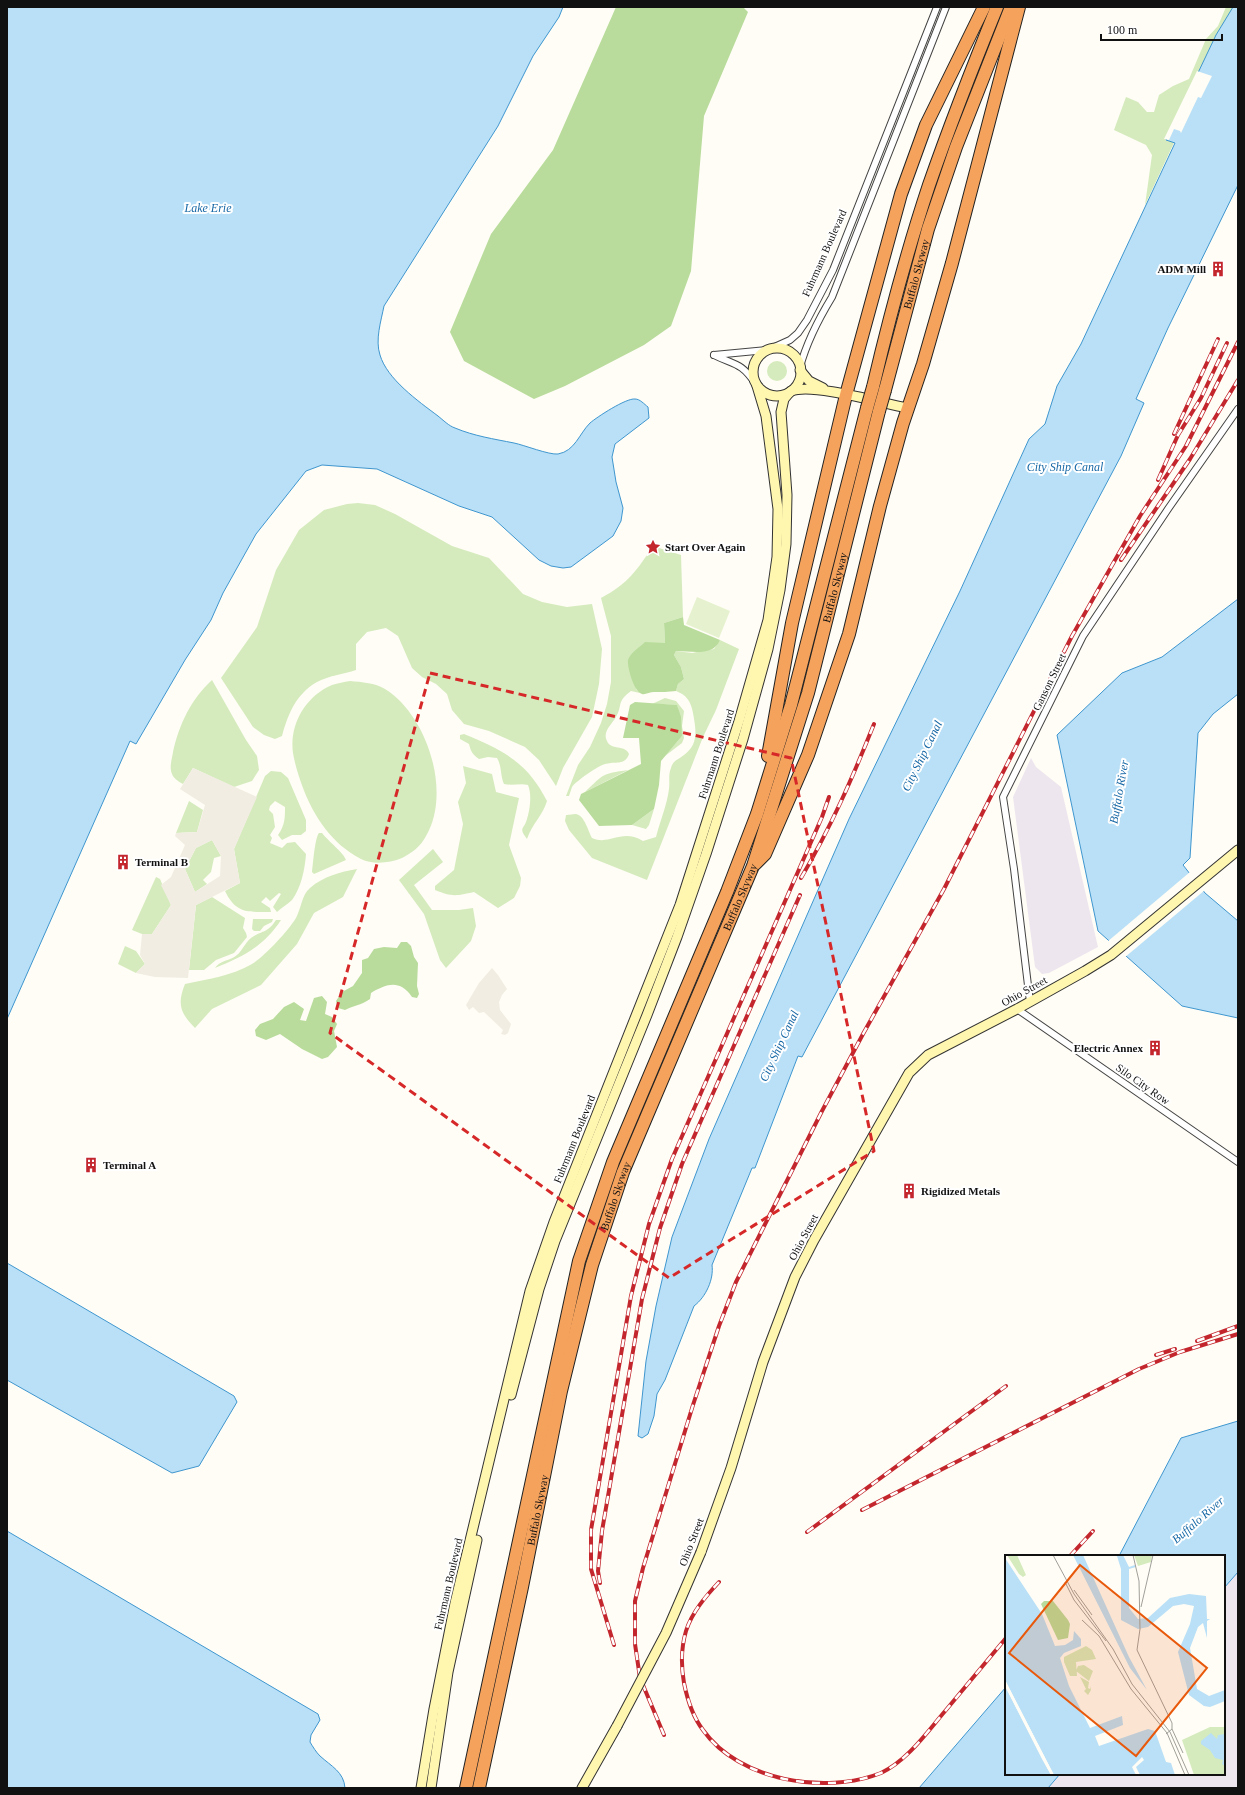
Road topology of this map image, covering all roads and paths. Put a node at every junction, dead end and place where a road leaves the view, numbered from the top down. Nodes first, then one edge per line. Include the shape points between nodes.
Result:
1 (937, 7) edge
2 (946, 7) edge
3 (984, 7) edge
4 (997, 7) edge
5 (1011, 7) edge
6 (1019, 7) edge
7 (880, 150) junction
8 (887, 153) junction
9 (768, 349) junction
10 (800, 369) junction
11 (756, 385) junction
12 (829, 391) junction
13 (790, 392) junction
14 (846, 396) junction
15 (907, 408) junction
16 (1238, 409) edge
17 (773, 610) junction
18 (757, 814) junction
19 (1238, 850) edge
20 (753, 866) junction
21 (708, 953) junction
22 (1030, 1002) junction
23 (1017, 1010) junction
24 (1238, 1162) edge
25 (438, 1710) junction
26 (421, 1788) edge
27 (431, 1788) edge
28 (466, 1788) edge
29 (479, 1788) edge
30 (582, 1788) edge

1 - 7 street, Fuhrmann Boulevard
2 - 8 street, Fuhrmann Boulevard
3 - 14 highway via 926,125 901,194
4 - 18 highway, Buffalo Skyway, bridge via 929,186 886,330 791,705
5 - 20 highway, Buffalo Skyway, bridge via 956,147 928,229 808,693
6 - 15 highway via 952,263 923,364
7 - 8 street
7 - 9 street, Fuhrmann Boulevard via 832,270 807,320 790,340
8 - 10 street, Fuhrmann Boulevard via 832,297 805,348
9 - 10 street via 779,348 789,351 796,358
9 - 11 street, Fuhrmann Boulevard via 758,356 753,366
9 - 11 street via 714,355 742,367
10 - 12 street via 809,381
10 - 13 street, Fuhrmann Boulevard via 797,384
11 - 13 street via 770,395
11 - 17 street, Fuhrmann Boulevard via 767,421 778,509
12 - 13 street via 807,389
12 - 14 street
13 - 17 street, Fuhrmann Boulevard via 784,399 781,412 787,495 786,544
14 - 15 street
14 - 18 highway via 792,623
15 - 20 highway via 849,634 828,699 808,755 766,854
16 - 22 street, Ganson Street via 1083,636 1003,797
17 - 25 street, Fuhrmann Boulevard via 683,906 554,1222 530,1291 510,1387 455,1603
18 - 21 highway, Buffalo Skyway via 708,938
19 - 22 street, Ohio Street via 1111,955
20 - 21 highway, Buffalo Skyway via 720,943
21 - 28 highway, Buffalo Skyway via 613,1162 580,1261 534,1464
21 - 29 highway, Buffalo Skyway via 622,1172 592,1265 561,1391
22 - 23 street, Ohio Street
23 - 24 street, Silo City Row
23 - 30 street, Ohio Street, bridge via 928,1055 909,1072 814,1240 795,1277 763,1362 702,1552 666,1633 618,1726
25 - 26 street, Fuhrmann Boulevard
25 - 27 street, Fuhrmann Boulevard

